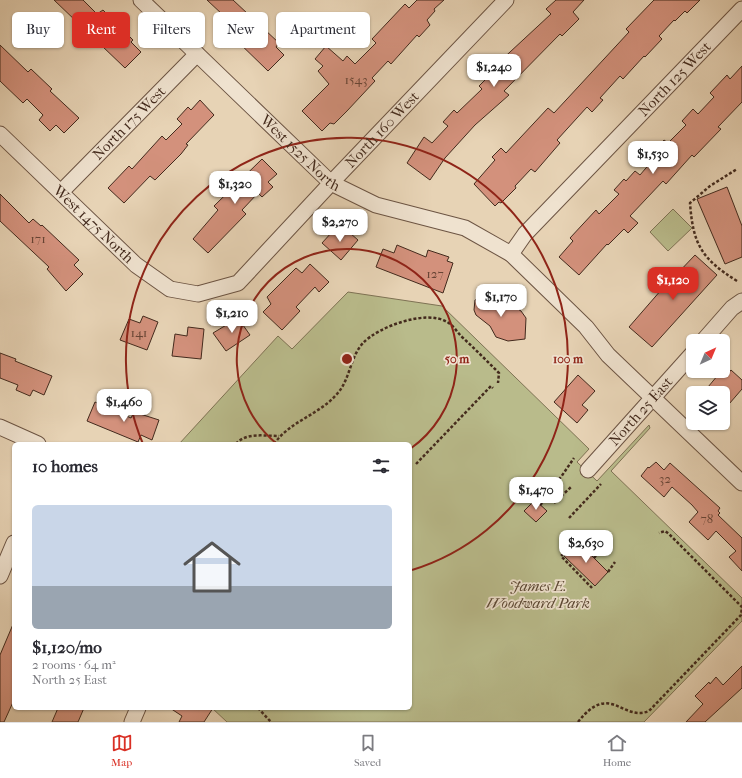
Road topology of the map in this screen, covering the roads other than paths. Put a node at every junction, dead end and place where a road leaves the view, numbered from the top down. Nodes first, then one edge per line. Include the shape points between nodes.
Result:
1 (141, 0) edge
2 (506, 0) edge
3 (742, 9) edge
4 (197, 54) junction
5 (0, 134) edge
6 (331, 183) junction
7 (61, 192) junction
8 (511, 254) junction
9 (198, 294) joint
10 (742, 301) edge
11 (709, 334) edge
12 (686, 361) edge
13 (652, 399) junction
14 (0, 427) edge
15 (34, 442) edge
16 (588, 470) dead end
17 (742, 483) edge
18 (12, 548) edge
19 (0, 576) edge
20 (137, 710) edge
21 (132, 722) edge

1 - 4 street, West 1525 North
2 - 6 street, North 160 West
3 - 8 street, North 125 West via 525,234
4 - 6 street, West 1525 North
4 - 7 street, North 175 West
5 - 7 street, West 1475 North
6 - 8 street, West 1525 North via 376,205 465,228
6 - 9 street, North 160 West via 238,283
7 - 9 street, West 1475 North via 142,269 170,289
8 - 13 street, West 1525 North via 586,326 608,355
10 - 11 street via 732,308
12 - 13 street, North 25 East
13 - 16 street, North 25 East
13 - 17 street, West 1525 North
14 - 15 street
18 - 19 street
20 - 21 street

